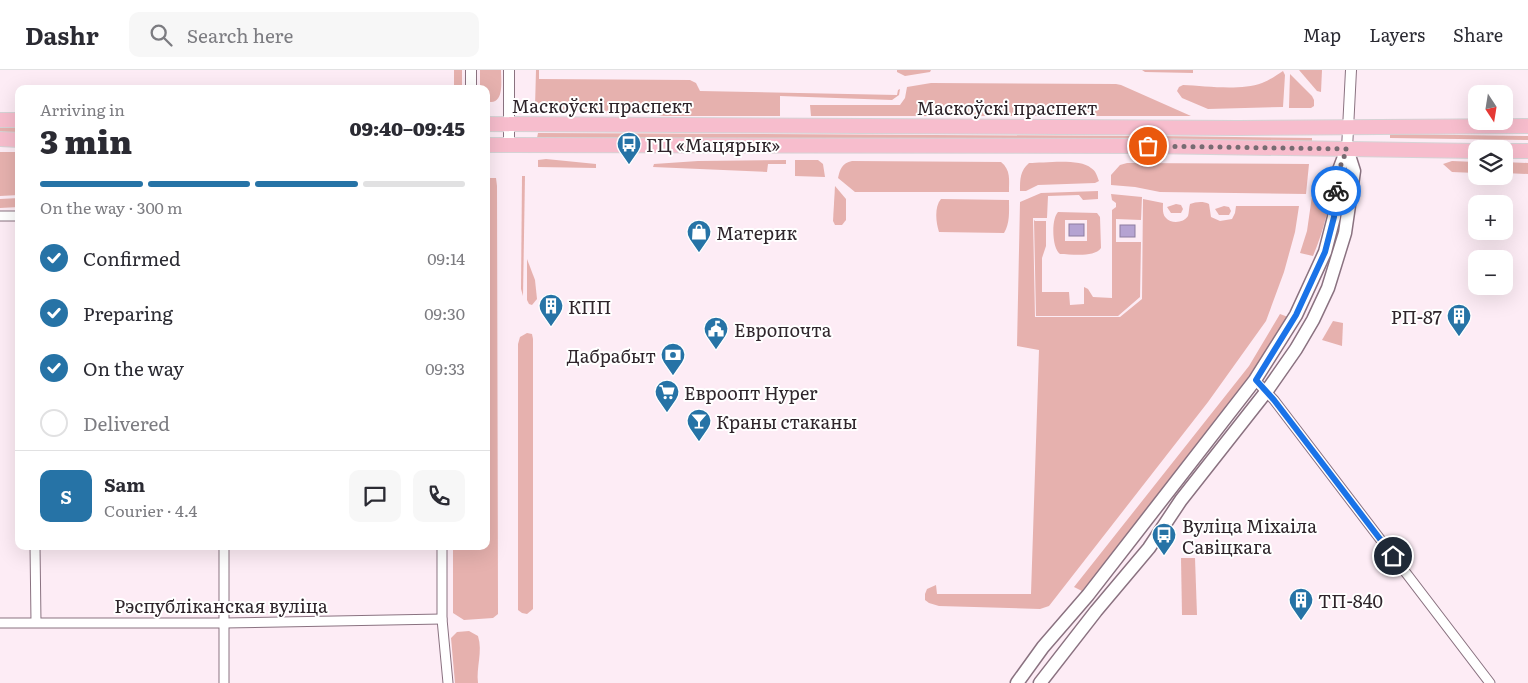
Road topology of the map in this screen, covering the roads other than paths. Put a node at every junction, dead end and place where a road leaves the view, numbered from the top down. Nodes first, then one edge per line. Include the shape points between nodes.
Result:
1 (471, 70) edge
2 (509, 70) edge
3 (1351, 70) edge
4 (471, 85) edge
5 (0, 120) edge
6 (15, 120) edge
7 (490, 124) edge
8 (510, 124) junction
9 (1148, 126) junction
10 (1528, 126) edge
11 (1349, 127) junction
12 (0, 139) edge
13 (15, 140) edge
14 (490, 145) edge
15 (509, 145) junction
16 (1148, 146) junction
17 (1347, 149) junction
18 (1468, 151) edge
19 (1513, 151) edge
20 (1528, 151) edge
21 (0, 216) edge
22 (15, 216) edge
23 (1256, 380) junction
24 (1266, 392) junction
25 (34, 550) edge
26 (224, 550) edge
27 (442, 550) edge
28 (442, 619) junction
29 (36, 622) junction
30 (0, 623) edge
31 (224, 623) junction
32 (1058, 631) junction
33 (1073, 641) junction
34 (224, 683) edge
35 (448, 683) edge
36 (1017, 683) edge
37 (1040, 683) edge
38 (1490, 683) edge

1 - 4 street
2 - 8 street
3 - 11 street
5 - 6 main road
7 - 8 main road, Маскоўскі праспект
8 - 9 main road, Маскоўскі праспект
8 - 15 street
9 - 11 main road, Маскоўскі праспект
9 - 16 main road
10 - 11 main road, Маскоўскі праспект
11 - 17 street
12 - 13 main road
14 - 15 main road
15 - 16 main road
16 - 17 main road
17 - 18 main road
17 - 23 main road via 1339,170 1334,217 1325,252 1296,315
17 - 24 main road via 1354,171 1345,233 1328,288 1296,350
19 - 20 main road
21 - 22 street
23 - 24 street
23 - 32 main road
24 - 33 main road via 1181,500 1150,548
24 - 38 street
25 - 29 street
26 - 31 street
27 - 28 street
28 - 31 street, Рэспубліканская вуліца
28 - 35 street
29 - 30 street, Рэспубліканская вуліца
29 - 31 street, Рэспубліканская вуліца
31 - 34 street
32 - 33 main road
32 - 36 main road
33 - 37 main road

